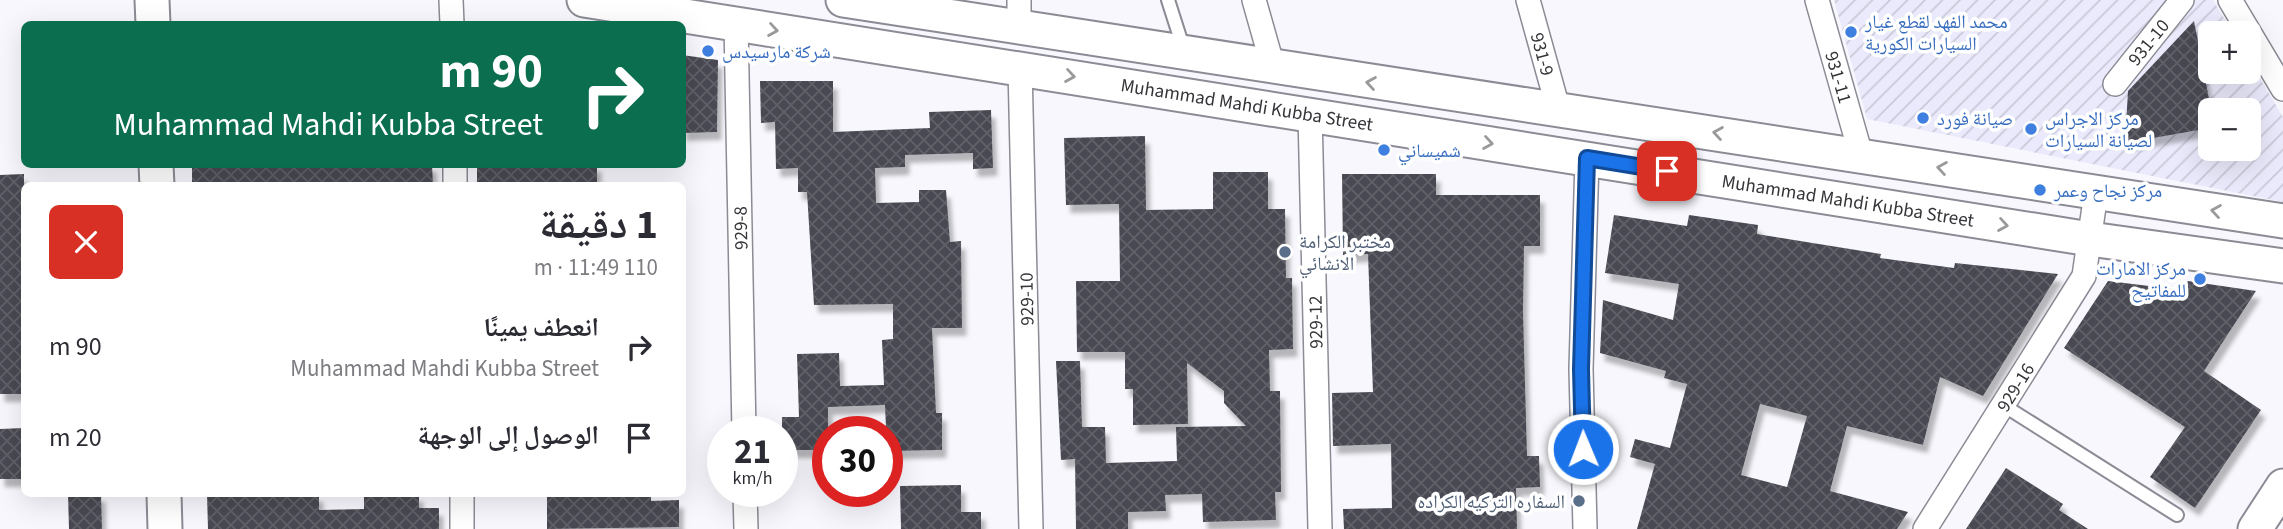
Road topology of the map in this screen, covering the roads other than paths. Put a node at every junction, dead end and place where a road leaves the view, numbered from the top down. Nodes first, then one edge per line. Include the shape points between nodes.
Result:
1 (152, 0) edge
2 (451, 0) edge
3 (584, 0) edge
4 (843, 0) edge
5 (1168, 0) edge
6 (1254, 0) edge
7 (1528, 0) edge
8 (1817, 0) edge
9 (2182, 0) edge
10 (2230, 0) edge
11 (1019, 14) edge
12 (153, 21) edge
13 (452, 21) edge
14 (736, 24) junction
15 (1185, 53) junction
16 (1273, 67) junction
17 (1020, 68) junction
18 (2115, 84) dead end
19 (1408, 89) junction
20 (2283, 89) edge
21 (1558, 108) junction
22 (1310, 114) junction
23 (1392, 128) junction
24 (1861, 155) junction
25 (1587, 158) junction
26 (2096, 193) junction
27 (2283, 221) edge
28 (2090, 239) junction
29 (2283, 266) edge
30 (2003, 405) junction
31 (744, 416) edge
32 (2283, 486) edge
33 (164, 497) edge
34 (462, 497) edge
35 (745, 507) edge
36 (2177, 515) dead end
37 (165, 529) edge
38 (463, 529) edge
39 (746, 529) edge
40 (1031, 529) edge
41 (1320, 529) edge
42 (1584, 529) edge
43 (1925, 529) edge
44 (2255, 529) edge

1 - 12 street
2 - 13 street
3 - 14 street, Muhammad Mahdi Kubba Street
4 - 11 street, Muhammad Mahdi Kubba Street
5 - 15 lane
6 - 16 street
7 - 21 street, 931-9
8 - 24 street, 931-11
9 - 18 street, 931-10
10 - 20 street
11 - 15 street, Muhammad Mahdi Kubba Street
14 -> 17 street, Muhammad Mahdi Kubba Street
14 - 31 street, 929-8
15 - 16 street, Muhammad Mahdi Kubba Street
19 -> 16 street, Muhammad Mahdi Kubba Street
17 -> 22 street, Muhammad Mahdi Kubba Street
17 - 40 street, 929-10
19 - 21 street, Muhammad Mahdi Kubba Street
19 - 23 street
24 -> 21 street, Muhammad Mahdi Kubba Street
22 - 23 street, Muhammad Mahdi Kubba Street
22 - 41 street, 929-12
23 -> 25 street, Muhammad Mahdi Kubba Street
26 -> 24 street, Muhammad Mahdi Kubba Street
25 -> 28 street, Muhammad Mahdi Kubba Street
25 - 42 street via 1581,369
27 -> 26 street, Muhammad Mahdi Kubba Street
26 - 28 street, 929-16
28 - 29 street, Muhammad Mahdi Kubba Street
28 - 30 street, 929-16 via 2084,276
30 - 36 lane
30 - 43 street, 929-16
32 - 44 street
33 - 37 street
34 - 38 street
35 - 39 street

